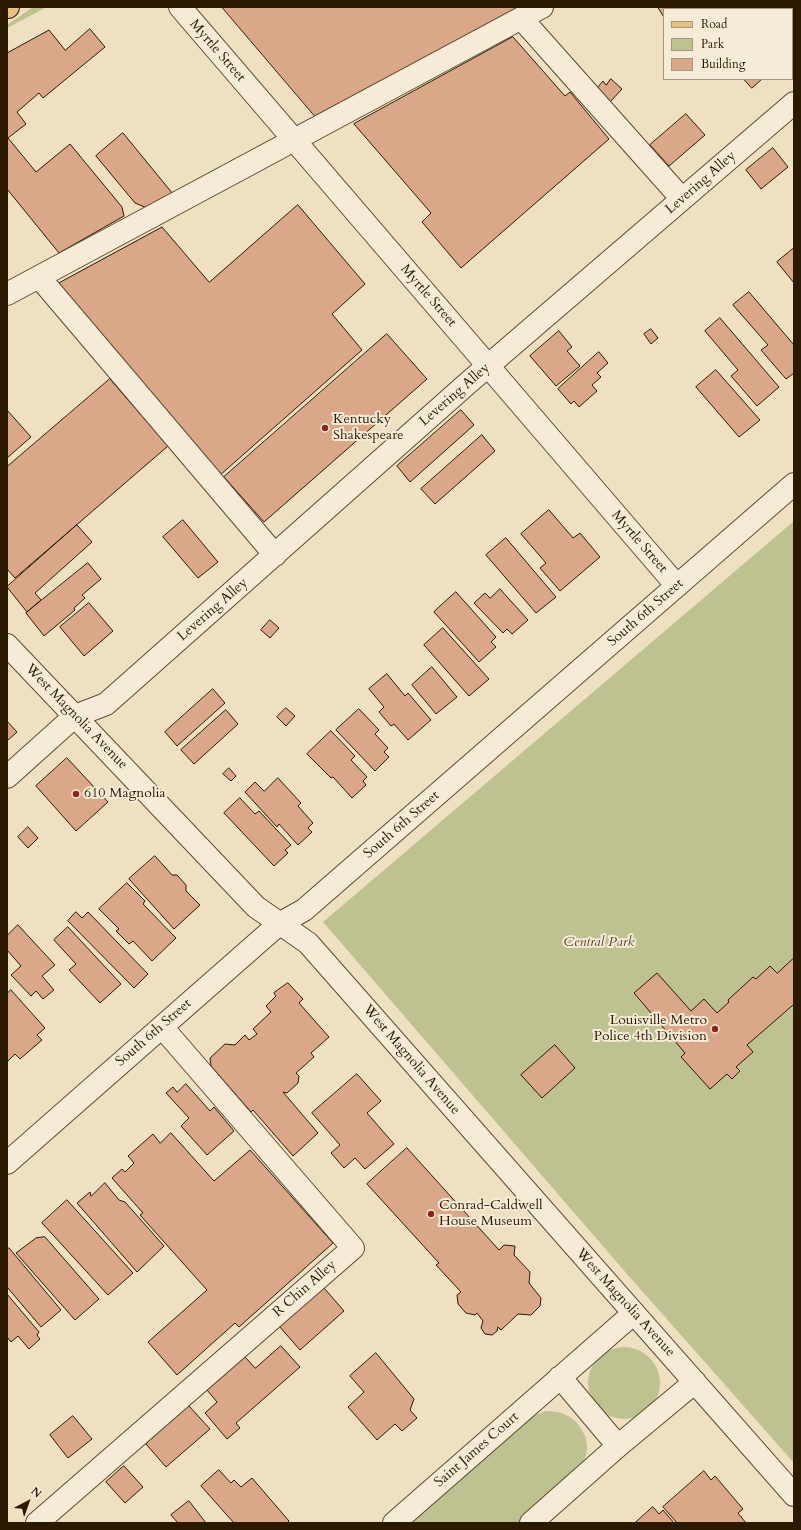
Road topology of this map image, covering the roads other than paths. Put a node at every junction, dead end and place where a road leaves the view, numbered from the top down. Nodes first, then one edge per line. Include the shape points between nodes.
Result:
1 (180, 7) edge
2 (542, 7) edge
3 (522, 18) junction
4 (794, 103) edge
5 (294, 140) junction
6 (682, 199) junction
7 (39, 277) junction
8 (7, 294) edge
9 (488, 366) junction
10 (794, 484) edge
11 (275, 555) junction
12 (677, 586) junction
13 (7, 645) edge
14 (75, 716) junction
15 (7, 777) edge
16 (279, 924) junction
17 (162, 1027) junction
18 (7, 1162) edge
19 (634, 1313) junction
20 (560, 1377) junction
21 (695, 1382) junction
22 (618, 1446) junction
23 (794, 1494) edge
24 (37, 1523) edge
25 (394, 1523) edge
26 (531, 1523) edge

1 - 5 street, Myrtle Street
2 - 3 street
3 - 5 street
3 - 6 street
4 - 6 street, Levering Alley
5 - 7 street
5 - 9 street, Myrtle Street
6 - 9 street, Levering Alley
7 - 8 street
7 - 11 street
9 - 11 street, Levering Alley
9 - 12 street, Myrtle Street
10 - 12 street, South 6th Street
11 - 14 street, Levering Alley via 106,704
12 - 16 street, South 6th Street via 304,910
13 - 14 street, West Magnolia Avenue
14 - 15 street, Levering Alley
14 - 16 street, West Magnolia Avenue via 256,907
16 - 17 street, South 6th Street
16 - 19 street, West Magnolia Avenue via 308,943
17 - 18 street, South 6th Street
17 - 24 street, R Chin Alley via 353,1248
19 - 20 street, Saint James Court
19 - 21 street, West Magnolia Avenue
20 - 22 street
20 - 25 street, Saint James Court
21 - 22 street
21 - 23 street, West Magnolia Avenue
22 - 26 street

